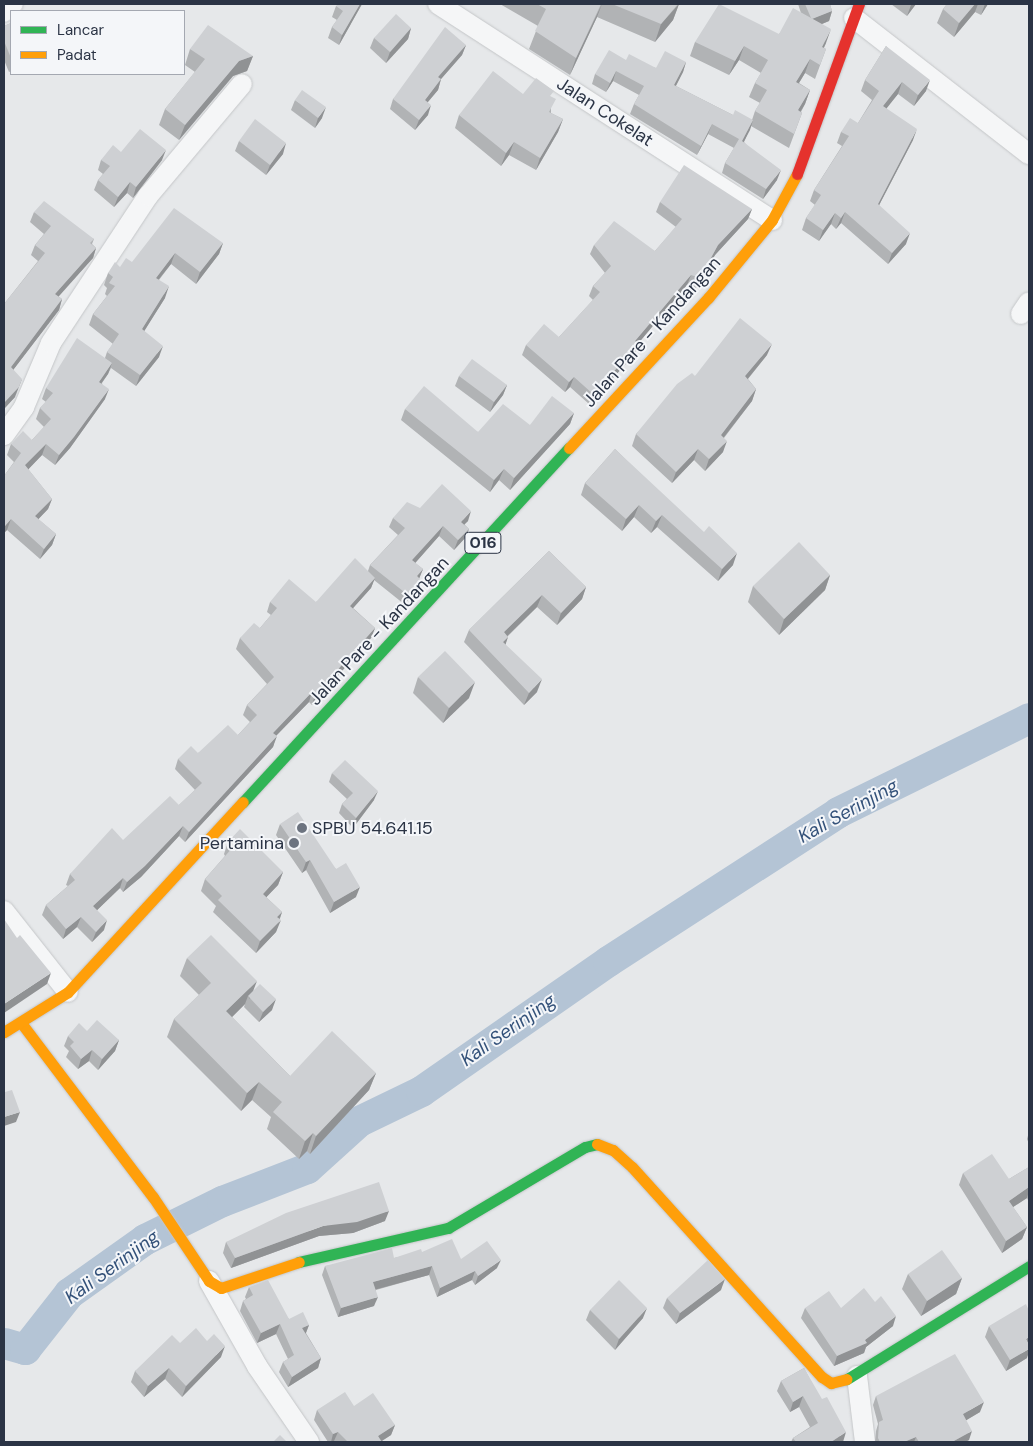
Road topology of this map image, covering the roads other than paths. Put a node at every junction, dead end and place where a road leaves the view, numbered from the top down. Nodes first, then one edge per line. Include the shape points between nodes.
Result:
1 (13, 4) edge
2 (438, 4) edge
3 (857, 11) edge
4 (4, 12) edge
5 (242, 84) dead end
6 (1029, 154) edge
7 (772, 220) junction
8 (4, 435) edge
9 (4, 911) edge
10 (68, 992) junction
11 (22, 1024) junction
12 (4, 1032) edge
13 (1029, 1266) edge
14 (209, 1281) junction
15 (857, 1376) junction
16 (309, 1442) edge
17 (865, 1442) edge

1 - 4 street
2 - 7 street, Jalan Cokelat
3 - 6 street
3 - 7 main road, Jalan Pare - Kandangan / 016 via 793,184
5 - 8 street via 148,196 51,343 24,407
7 - 10 main road, Jalan Pare - Kandangan / 016 via 606,411
9 - 10 street
10 - 11 main road, Jalan Pare - Kandangan / 016
11 - 12 main road, 016
11 - 14 main road via 153,1197
13 - 15 main road
14 - 15 main road via 225,1288 319,1256 448,1228 585,1147 598,1144 613,1150 632,1167 822,1377 838,1383
14 - 16 street via 257,1366
15 - 17 street

